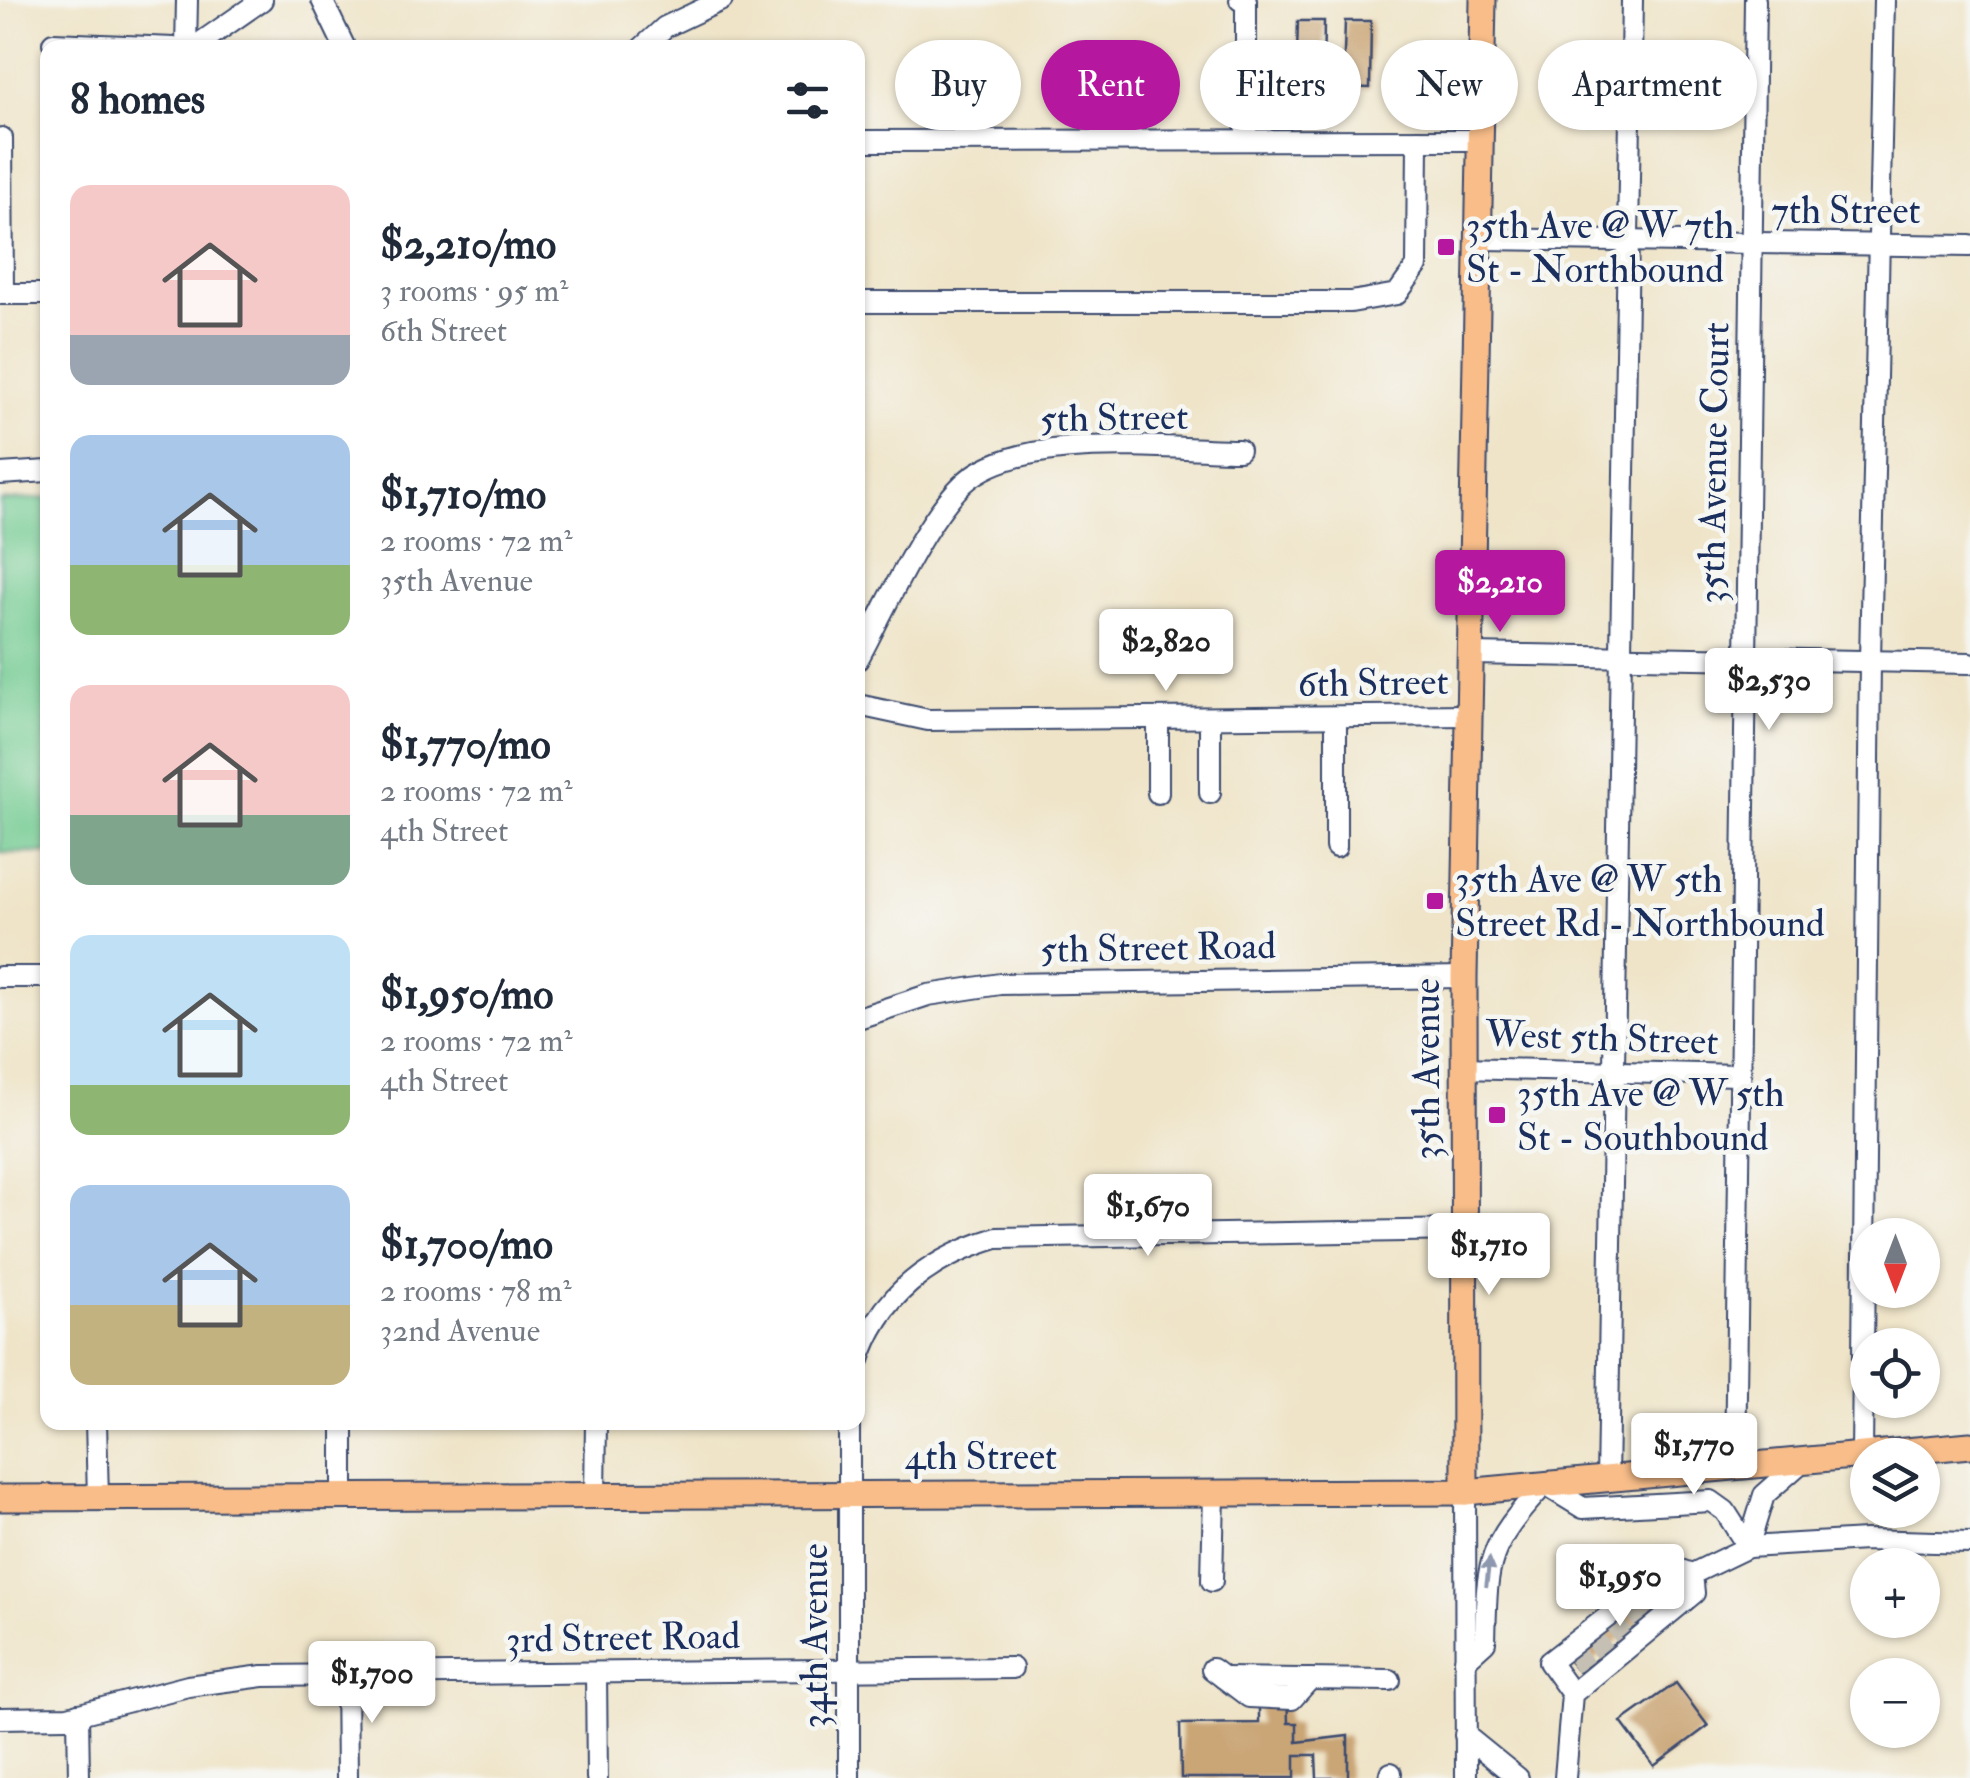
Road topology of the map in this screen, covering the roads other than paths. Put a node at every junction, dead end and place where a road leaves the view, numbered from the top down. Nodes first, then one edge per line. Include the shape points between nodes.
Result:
1 (187, 0) edge
2 (262, 0) edge
3 (322, 0) edge
4 (722, 0) edge
5 (1240, 0) edge
6 (1483, 0) edge
7 (1632, 0) edge
8 (1755, 0) edge
9 (1884, 0) edge
10 (189, 40) edge
11 (201, 40) edge
12 (340, 40) edge
13 (650, 40) edge
14 (2, 138) edge
15 (1246, 140) junction
16 (1418, 140) junction
17 (1481, 140) junction
18 (865, 141) edge
19 (1481, 239) junction
20 (1628, 242) junction
21 (1750, 244) junction
22 (1879, 245) junction
23 (1970, 246) edge
24 (1, 294) edge
25 (40, 294) edge
26 (865, 302) edge
27 (1239, 450) dead end
28 (40, 472) edge
29 (0, 474) edge
30 (865, 646) edge
31 (1472, 654) junction
32 (1619, 656) junction
33 (1746, 658) junction
34 (1870, 660) junction
35 (1970, 663) edge
36 (865, 706) edge
37 (1470, 716) junction
38 (1210, 718) junction
39 (1336, 718) junction
40 (1158, 719) junction
41 (1158, 793) dead end
42 (1210, 793) dead end
43 (1336, 846) dead end
44 (40, 977) edge
45 (0, 978) edge
46 (1464, 978) junction
47 (865, 1016) edge
48 (1463, 1068) junction
49 (1615, 1072) junction
50 (1738, 1076) junction
51 (1462, 1230) junction
52 (865, 1346) edge
53 (96, 1430) edge
54 (343, 1430) edge
55 (596, 1430) edge
56 (849, 1430) edge
57 (1862, 1438) edge
58 (1970, 1444) edge
59 (1940, 1447) edge
60 (1850, 1456) edge
61 (1804, 1460) junction
62 (1734, 1466) junction
63 (1608, 1481) junction
64 (1545, 1486) junction
65 (1465, 1492) junction
66 (1214, 1493) junction
67 (849, 1494) junction
68 (595, 1496) junction
69 (343, 1497) junction
70 (0, 1498) edge
71 (98, 1498) junction
72 (1970, 1544) edge
73 (1748, 1548) junction
74 (1692, 1574) junction
75 (1212, 1581) dead end
76 (1646, 1609) junction
77 (1619, 1630) junction
78 (1590, 1653) junction
79 (1465, 1660) junction
80 (1012, 1668) dead end
81 (848, 1670) junction
82 (596, 1673) junction
83 (1218, 1673) dead end
84 (346, 1675) junction
85 (1390, 1680) dead end
86 (1572, 1694) junction
87 (78, 1714) junction
88 (0, 1718) edge
89 (1466, 1736) junction
90 (79, 1778) edge
91 (347, 1778) edge
92 (597, 1778) edge
93 (850, 1778) edge
94 (1466, 1778) edge
95 (1518, 1778) edge
96 (1565, 1778) edge

1 - 10 street
2 - 11 street
3 - 12 street
4 - 13 street
5 - 15 street via 1246,0
6 - 17 main road, 35th Avenue
7 - 20 street
8 - 21 street, 35th Avenue Court
9 - 22 street
14 - 24 street
15 - 16 street
15 - 18 street
16 - 17 street
16 - 26 street via 1417,266 1396,294 1351,302
17 - 19 main road, 35th Avenue
19 - 20 street, 7th Street
19 - 31 main road, 35th Avenue
20 - 21 street, 7th Street
20 - 32 street
21 - 22 street, 7th Street
21 - 33 street, 35th Avenue Court
22 - 23 street, 7th Street
22 - 34 street
24 - 25 street
27 - 30 street, 5th Street via 1048,449 997,462 965,482 940,512
28 - 29 street
31 - 32 street, 6th Street
31 - 37 main road, 35th Avenue
32 - 33 street, 6th Street
32 - 49 street
33 - 34 street, 6th Street
33 - 50 street, 35th Avenue Court
34 - 35 street, 6th Street
34 - 57 street
36 - 40 street, 6th Street via 928,720
37 - 39 street, 6th Street
37 - 46 main road, 35th Avenue
38 - 39 street, 6th Street
38 - 40 street, 6th Street
38 - 42 street
39 - 43 street
40 - 41 street
44 - 45 street
46 - 47 street, 5th Street Road via 1000,984 928,994
46 - 48 main road, 35th Avenue
48 - 49 street, West 5th Street
48 - 51 main road, 35th Avenue
49 - 50 street, West 5th Street
49 - 63 street
50 - 62 street, 35th Avenue Court
51 - 52 street via 997,1238 958,1250 905,1284
51 - 65 main road, 35th Avenue
53 - 71 street
54 - 69 street
55 - 68 street
56 - 67 street, 34th Avenue
58 - 59 main road, 4th Street
60 - 61 main road, 4th Street
61 - 62 main road, 4th Street
61 - 73 street via 1764,1496
62 - 63 main road, 4th Street
63 - 64 main road, 4th Street
64 - 65 main road, 4th Street
64 - 73 street via 1582,1508 1711,1501 1725,1510
79 -> 64 street via 1485,1642 1492,1550
65 - 66 main road, 4th Street
65 - 79 street, 35th Avenue
66 - 67 main road, 4th Street
66 - 75 street
67 - 68 main road, 4th Street
67 - 81 street, 34th Avenue
68 - 69 main road, 4th Street
69 - 71 main road, 4th Street
70 - 71 main road, 4th Street
72 - 73 street via 1865,1540
73 - 74 street
74 - 76 street via 1694,1593
74 - 76 street via 1672,1567
76 - 77 street
76 - 77 street
77 - 78 street
77 - 78 street
78 - 86 street
78 - 86 street via 1549,1662
79 - 89 street, 35th Avenue
80 - 81 street, 3rd Street Road
81 - 82 street, 3rd Street Road
81 - 93 street, 34th Avenue
82 - 84 street, 3rd Street Road
82 - 92 street
83 - 85 street
84 - 87 street, 3rd Street Road via 188,1686
84 - 91 street
86 - 96 street
87 - 88 street, 3rd Street Road
87 - 90 street
89 - 94 street, 35th Avenue
89 - 95 street

